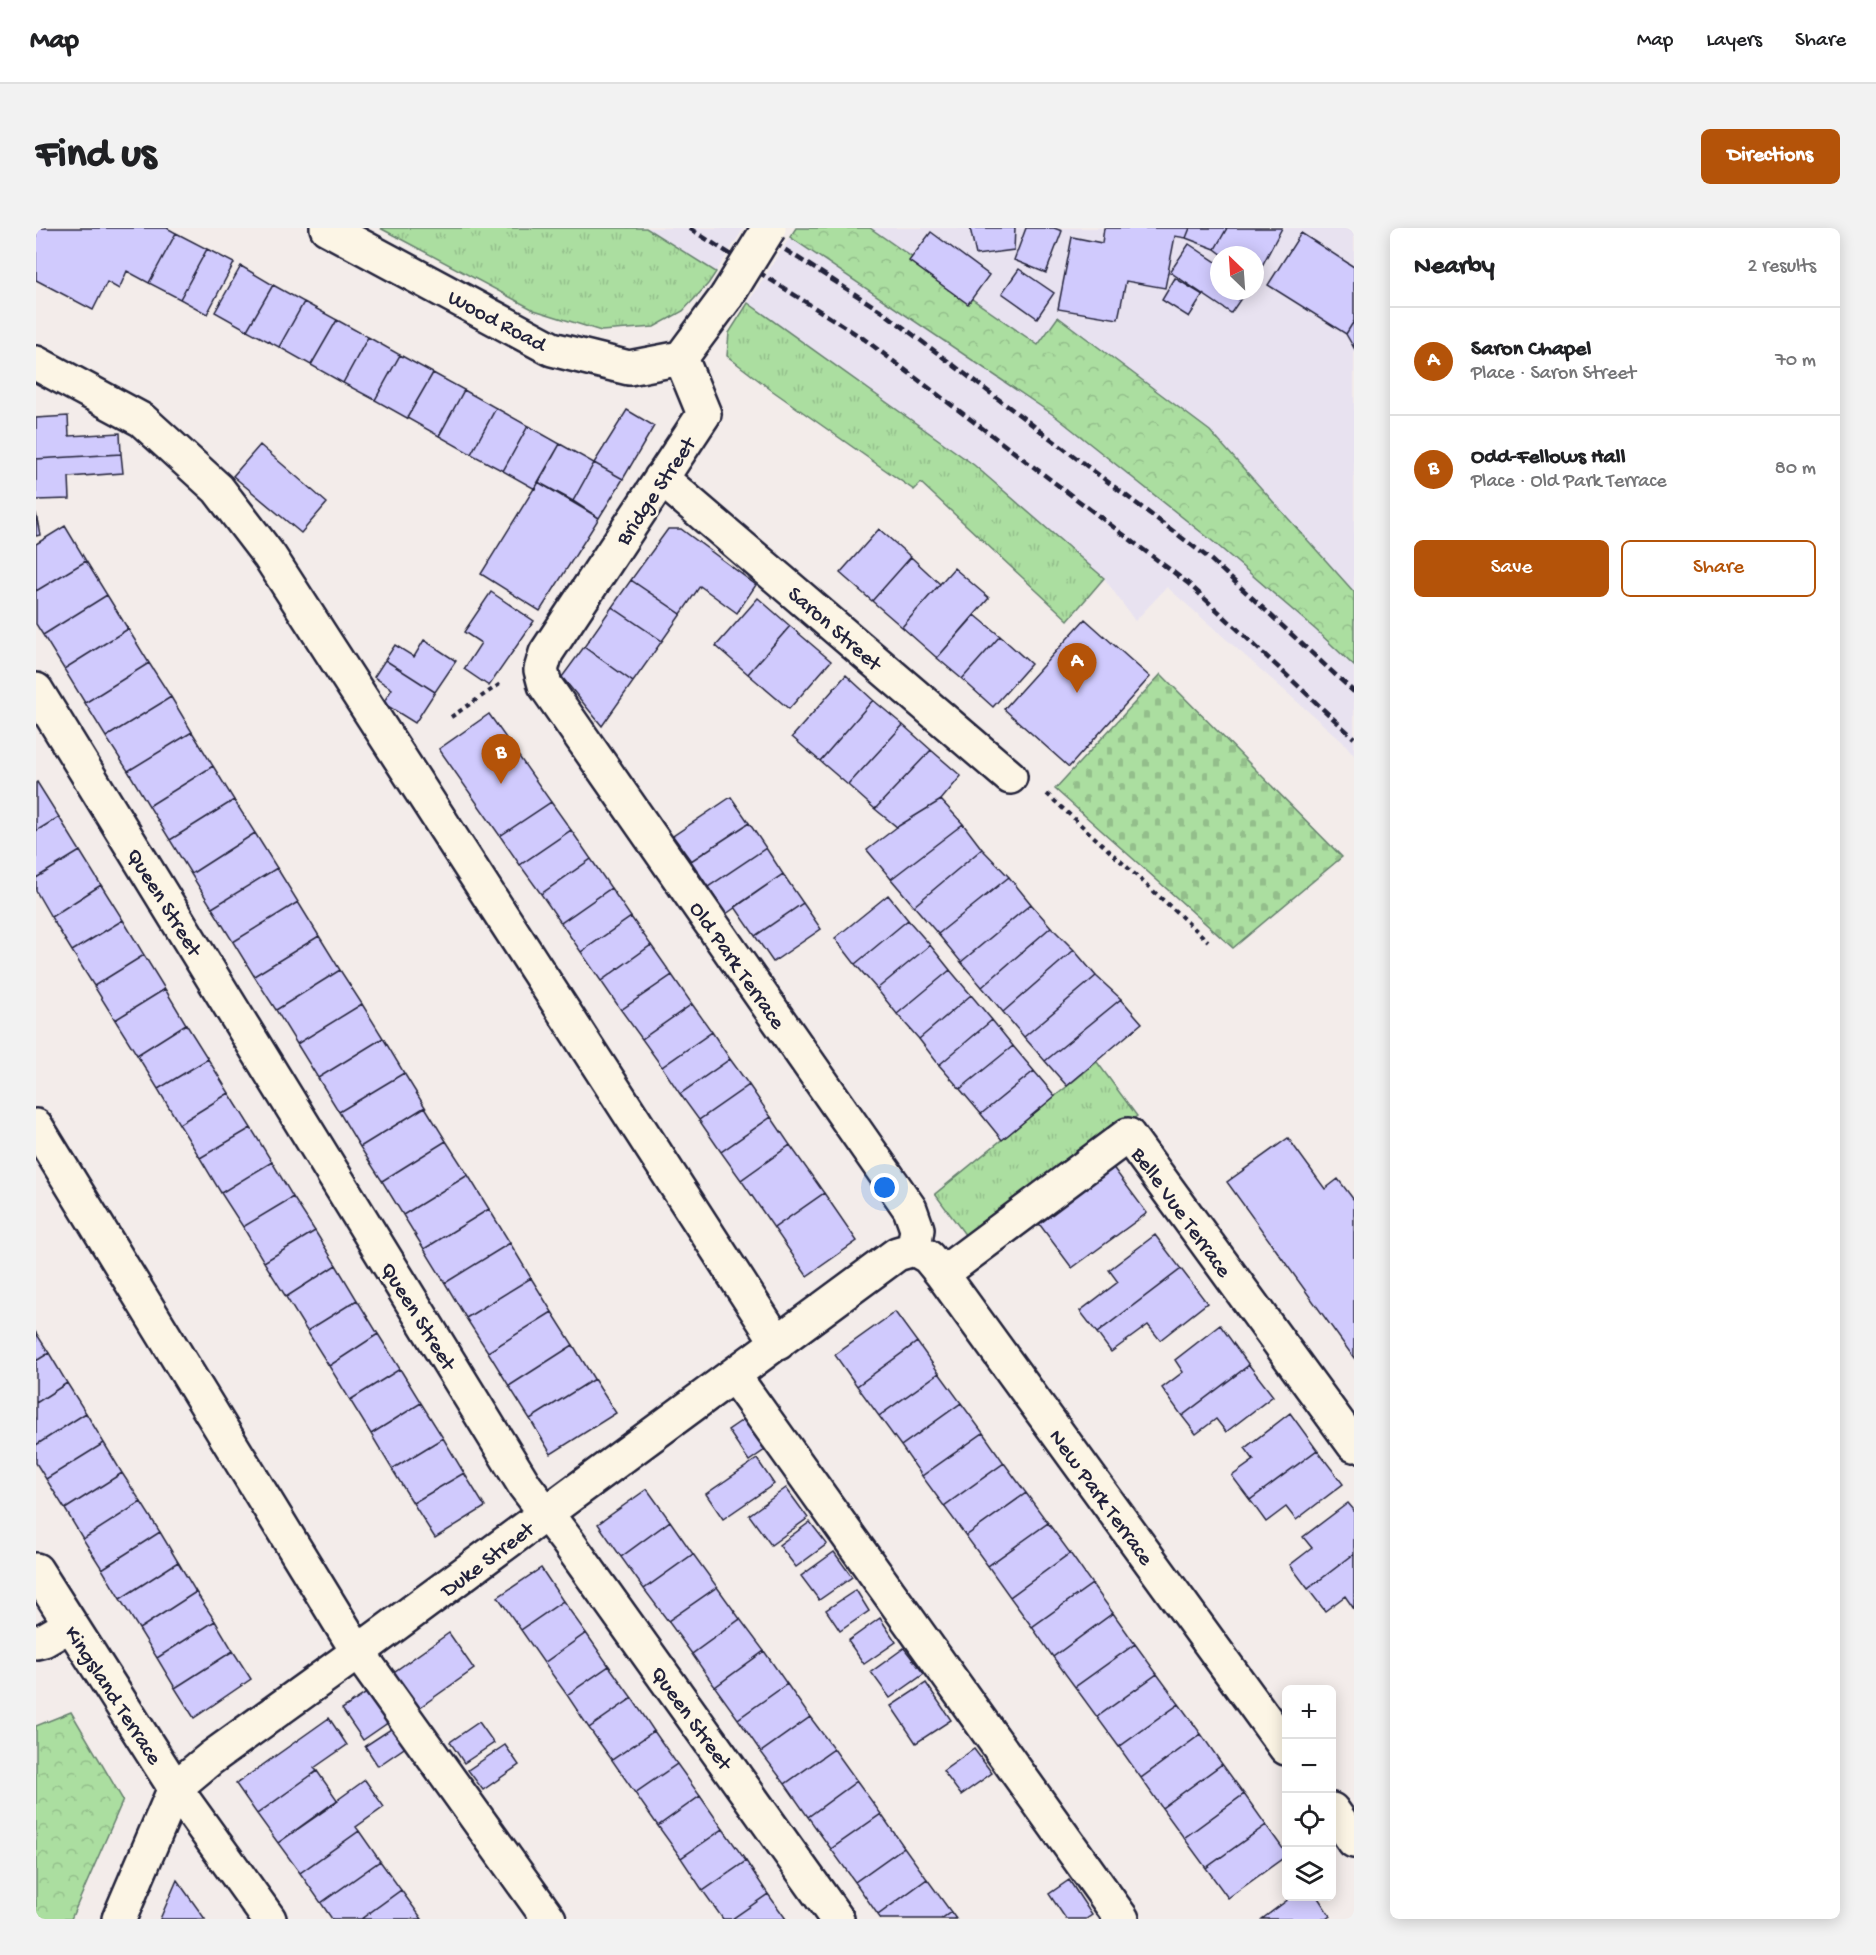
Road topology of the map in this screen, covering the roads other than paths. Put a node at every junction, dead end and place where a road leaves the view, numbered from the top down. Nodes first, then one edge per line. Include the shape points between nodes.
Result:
1 (327, 228) edge
2 (769, 228) edge
3 (681, 358) junction
4 (36, 363) edge
5 (661, 478) junction
6 (545, 684) joint
7 (36, 690) edge
8 (1010, 777) road end
9 (36, 1126) edge
10 (914, 1249) junction
11 (942, 1274) junction
12 (778, 1343) junction
13 (734, 1376) junction
14 (1354, 1445) edge
15 (546, 1513) junction
16 (36, 1570) edge
17 (70, 1625) junction
18 (36, 1642) edge
19 (358, 1652) junction
20 (1282, 1741) edge
21 (175, 1788) junction
22 (1336, 1816) edge
23 (1354, 1841) edge
24 (119, 1919) edge
25 (268, 1919) edge
26 (549, 1919) edge
27 (837, 1919) edge
28 (1122, 1919) edge

1 - 3 street, Wood Road via 552,348 629,368
2 - 3 street, bridge via 727,296
3 - 5 street, Bridge Street via 704,414
4 - 12 street via 142,420 218,489 270,556
5 - 6 street, Bridge Street via 546,653 541,670
5 - 8 street, Saron Street
6 - 10 street, Old Park Terrace via 910,1209 917,1229
7 - 15 street, Queen Street via 525,1486
9 - 19 street
10 - 11 street, New Park Terrace via 928,1257
10 - 12 street, Duke Street via 897,1254
11 - 14 street, Belle Vue Terrace via 1128,1135
11 - 20 street, New Park Terrace
12 - 13 street, Duke Street
13 - 15 street, Duke Street
13 - 28 street
15 - 19 street, Duke Street
15 - 27 street, Queen Street
16 - 17 street, Kingsland Terrace
17 - 18 street
17 - 21 street, Kingsland Terrace
19 - 21 street, Duke Street
19 - 26 street
21 - 24 street, Duke Street
21 - 25 street, Kingsland Terrace
22 - 23 street

